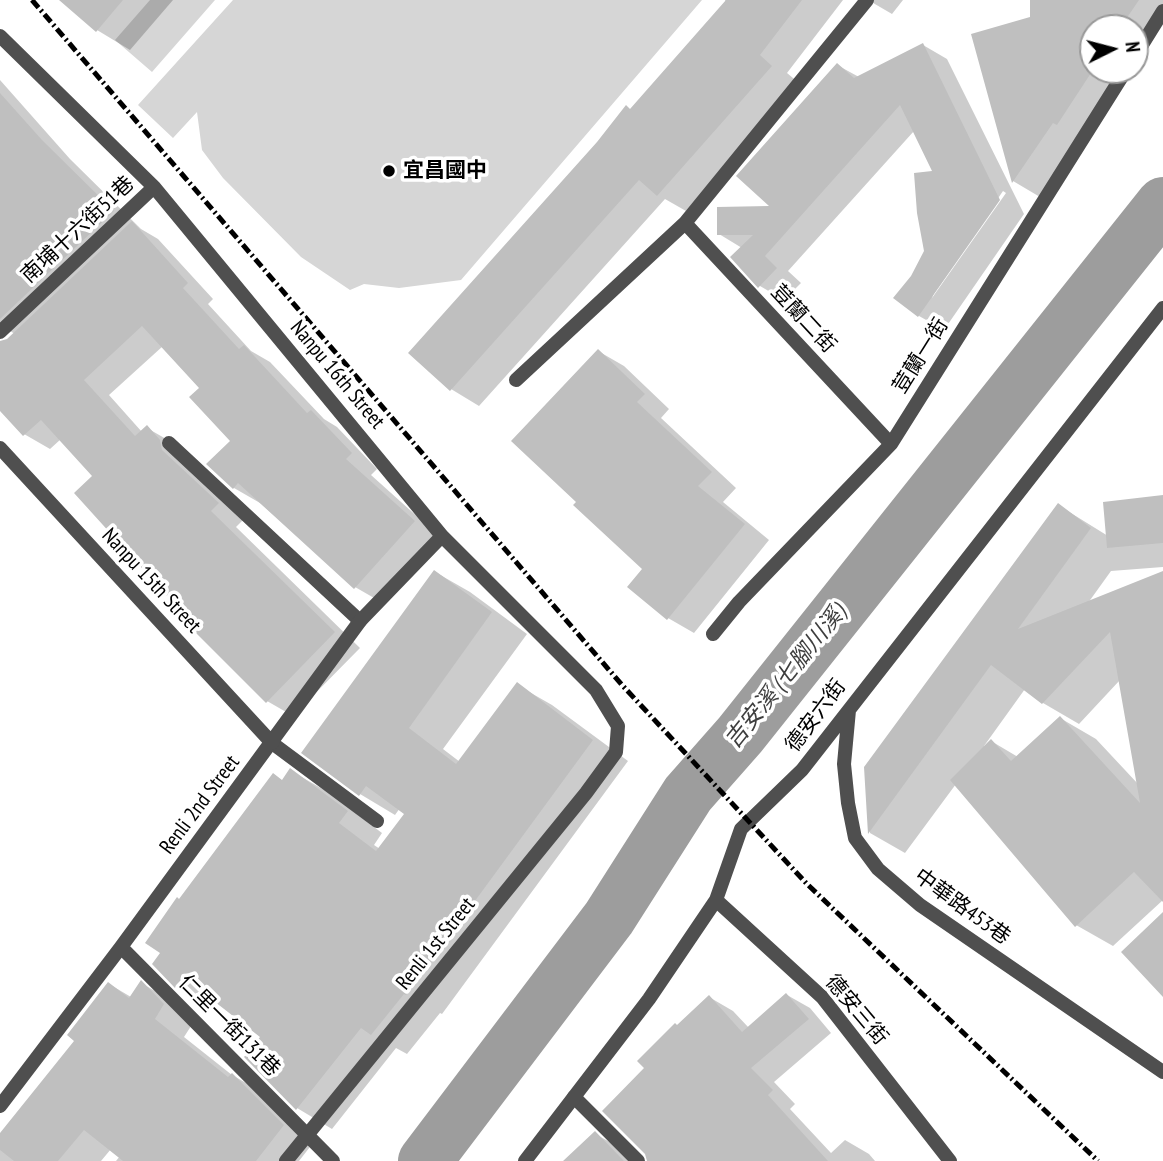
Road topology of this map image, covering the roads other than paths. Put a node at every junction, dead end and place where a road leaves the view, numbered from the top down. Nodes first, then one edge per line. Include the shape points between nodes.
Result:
1 (867, 0) edge
2 (1163, 11) edge
3 (1149, 34) edge
4 (0, 36) edge
5 (1117, 84) edge
6 (154, 187) junction
7 (685, 223) junction
8 (1163, 308) edge
9 (0, 332) edge
10 (516, 380) dead end
11 (169, 443) dead end
12 (891, 444) junction
13 (0, 448) edge
14 (443, 536) junction
15 (360, 621) junction
16 (713, 634) dead end
17 (849, 708) junction
18 (272, 743) junction
19 (616, 752) joint
20 (377, 821) dead end
21 (716, 900) junction
22 (121, 947) junction
23 (1163, 1072) edge
24 (574, 1097) junction
25 (0, 1106) edge
26 (308, 1134) junction
27 (286, 1161) edge
28 (333, 1161) edge
29 (525, 1161) edge
30 (638, 1161) edge
31 (950, 1161) edge

1 - 7 street
2 - 3 street
4 - 6 street, Nanpu 16th Street
5 - 12 street, 荳蘭一街
6 - 9 street, 南埔十六街51巷
6 - 14 street, Nanpu 16th Street
7 - 10 street
7 - 12 street, 荳蘭二街
8 - 17 street, 德安六街
11 - 15 street
12 - 16 street, 荳蘭一街
13 - 18 street, Nanpu 15th Street
14 - 15 street, Renli 2nd Street
14 - 19 street, Nanpu 16th Street via 596,690 618,726
15 - 18 street, Renli 2nd Street
17 - 21 street, 德安六街 via 802,770 741,829
17 - 23 street, 中華路453巷 via 844,764 848,803 855,838 878,869 920,905
18 - 20 street, Nanpu 15th Street
18 - 22 street, Renli 2nd Street
19 - 26 street, Renli 1st Street
21 - 24 street, 德安六街 via 649,999
21 - 31 street, 德安三街 via 822,997
22 - 25 street, Renli 2nd Street
22 - 26 street, 仁里一街131巷
24 - 29 street, 德安六街
24 - 30 street
26 - 27 street, Renli 1st Street
26 - 28 street, 仁里一街131巷

